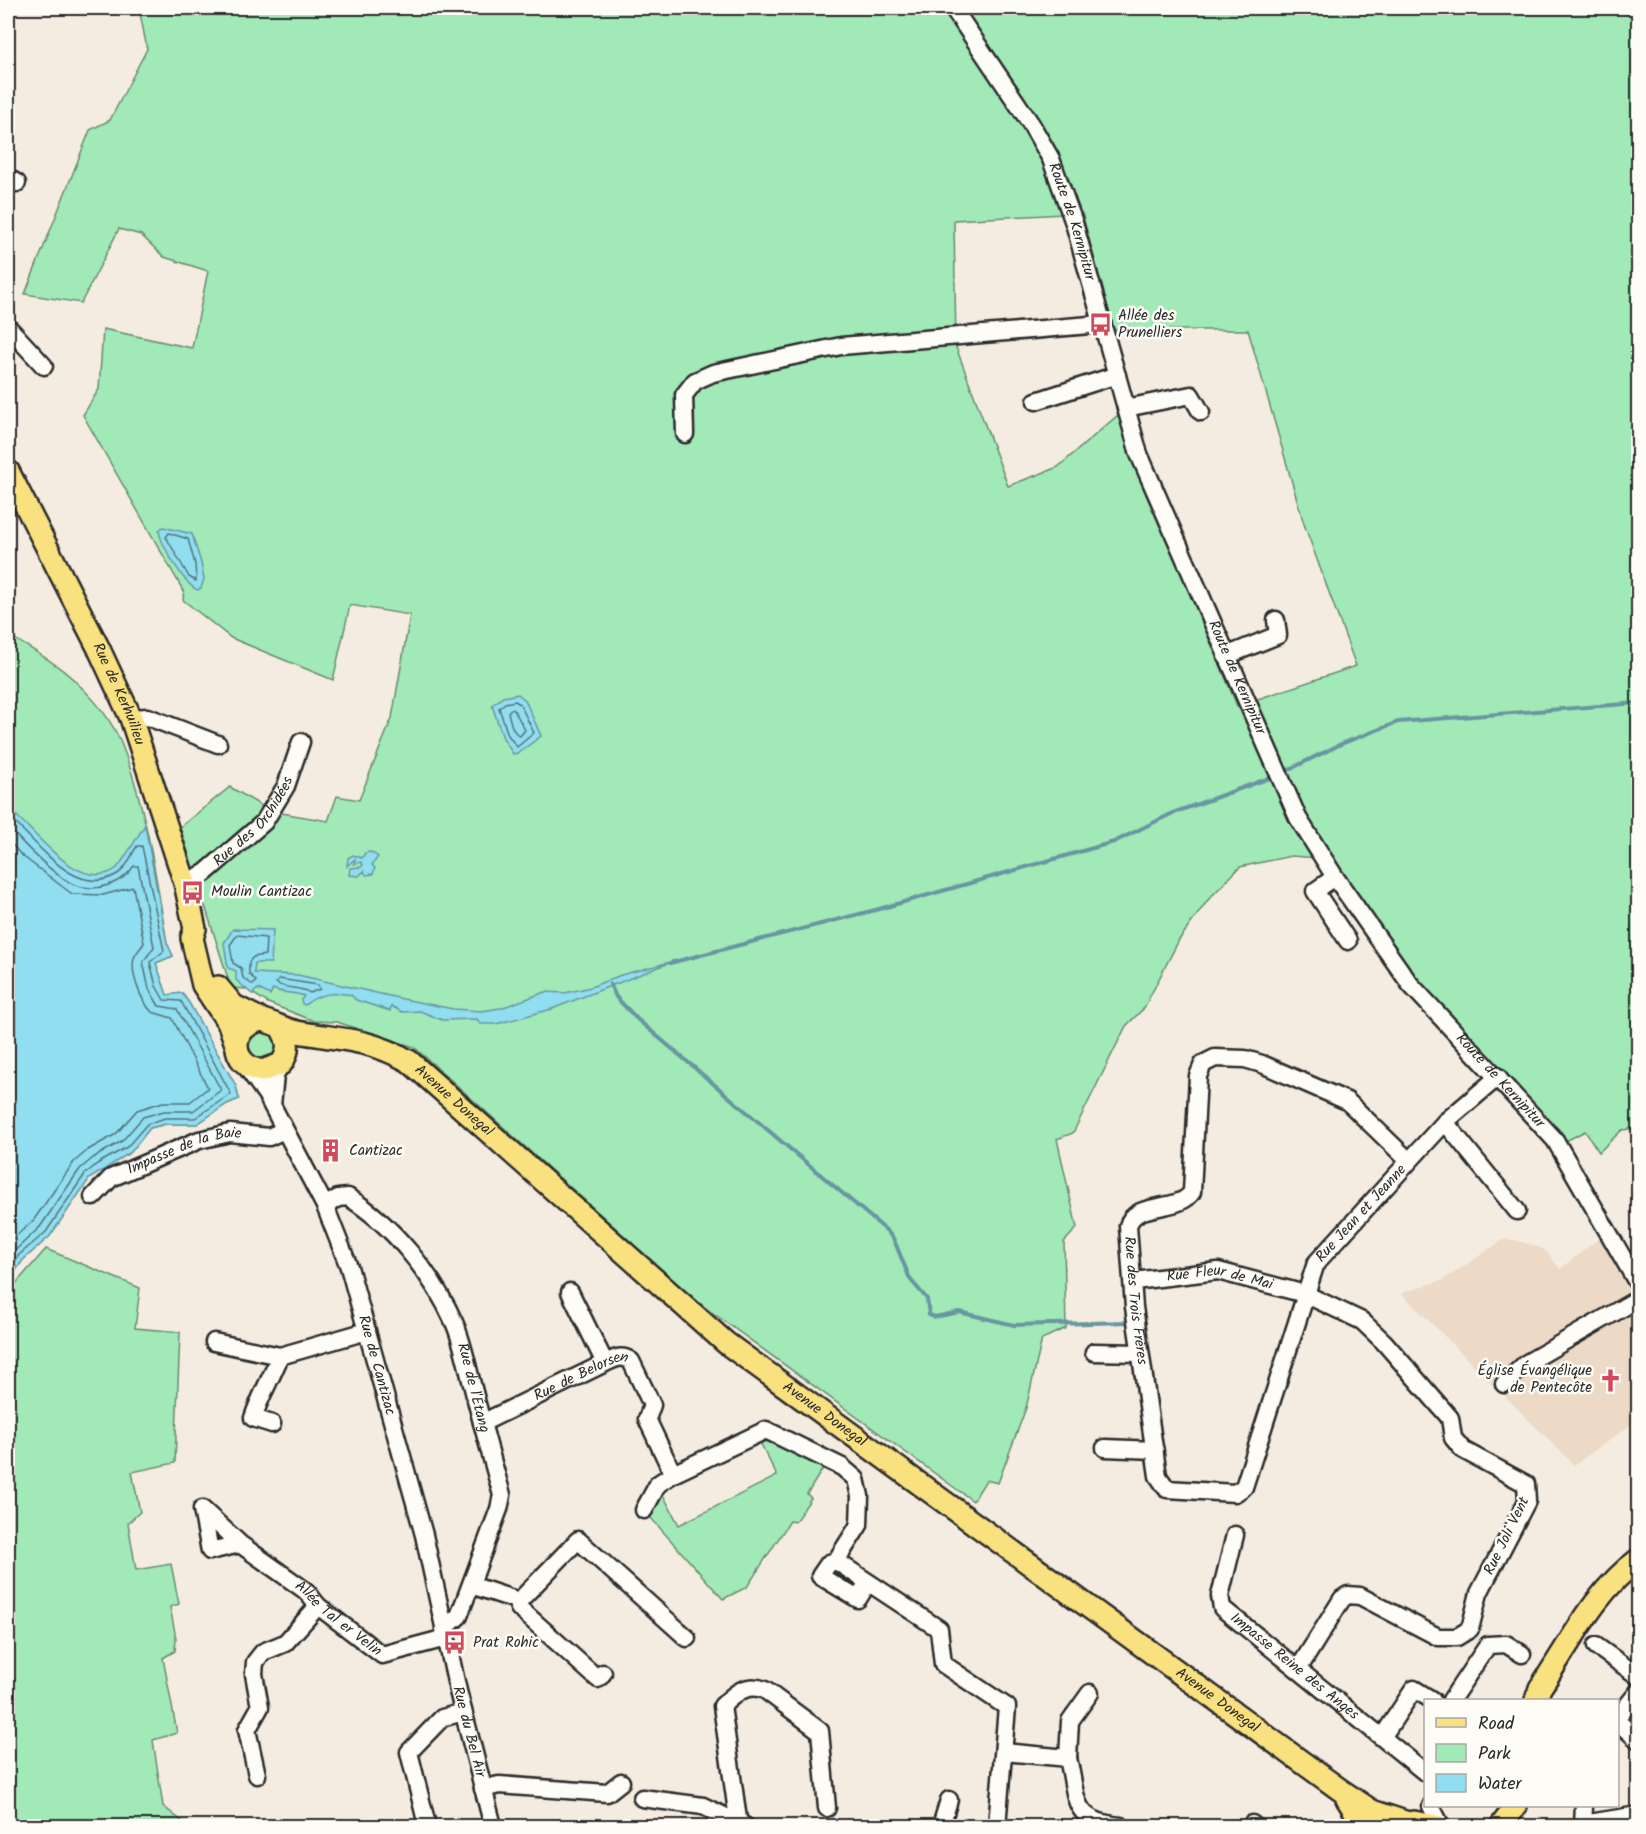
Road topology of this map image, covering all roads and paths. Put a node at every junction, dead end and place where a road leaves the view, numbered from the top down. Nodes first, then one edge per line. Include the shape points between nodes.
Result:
1 (953, 8) edge
2 (1102, 324) junction
3 (8, 327) edge
4 (44, 366) dead end
5 (1117, 375) junction
6 (1036, 401) dead end
7 (1126, 408) junction
8 (1201, 412) dead end
9 (686, 434) dead end
10 (8, 471) edge
11 (1276, 620) dead end
12 (1226, 656) junction
13 (131, 718) junction
14 (301, 742) dead end
15 (218, 744) dead end
16 (1335, 877) junction
17 (185, 883) junction
18 (195, 929) junction
19 (1348, 941) dead end
20 (271, 1024) junction
21 (324, 1037) junction
22 (240, 1055) junction
23 (283, 1060) junction
24 (1498, 1077) junction
25 (272, 1105) junction
26 (1445, 1122) junction
27 (284, 1130) junction
28 (1409, 1161) junction
29 (93, 1197) dead end
30 (325, 1206) junction
31 (1517, 1211) dead end
32 (1134, 1281) junction
33 (1638, 1284) edge
34 (570, 1292) dead end
35 (1305, 1294) junction
36 (1638, 1299) edge
37 (367, 1331) junction
38 (214, 1342) dead end
39 (1094, 1352) dead end
40 (1140, 1353) junction
41 (280, 1356) junction
42 (605, 1363) junction
43 (1504, 1384) dead end
44 (482, 1423) junction
45 (272, 1424) dead end
46 (1106, 1448) dead end
47 (1155, 1449) junction
48 (673, 1474) junction
49 (1244, 1487) joint
50 (644, 1510) dead end
51 (1235, 1535) dead end
52 (240, 1544) dead end
53 (1638, 1560) edge
54 (471, 1586) junction
55 (516, 1600) junction
56 (318, 1606) junction
57 (445, 1633) junction
58 (687, 1638) dead end
59 (1596, 1646) dead end
60 (1522, 1654) dead end
61 (1299, 1668) junction
62 (603, 1673) dead end
63 (1638, 1676) edge
64 (1638, 1692) edge
65 (1090, 1693) dead end
66 (1429, 1699) edge
67 (1453, 1699) edge
68 (1537, 1699) edge
69 (463, 1712) junction
70 (1619, 1717) edge
71 (1619, 1722) edge
72 (1383, 1736) junction
73 (1638, 1740) edge
74 (1004, 1752) junction
75 (1068, 1758) junction
76 (1424, 1772) edge
77 (257, 1775) dead end
78 (621, 1782) dead end
79 (483, 1789) junction
80 (1339, 1789) junction
81 (642, 1798) dead end
82 (949, 1800) dead end
83 (1424, 1804) edge
84 (1431, 1807) edge
85 (1515, 1807) edge
86 (1584, 1807) edge
87 (827, 1808) dead end
88 (1638, 1815) edge
89 (1406, 1824) edge
90 (427, 1825) dead end
91 (741, 1825) edge
92 (1098, 1825) edge
93 (1583, 1825) edge
94 (1501, 1826) edge
95 (492, 1827) edge
96 (941, 1827) edge
97 (997, 1827) edge
98 (1121, 1827) edge
99 (1364, 1827) edge
100 (1436, 1827) edge
101 (1441, 1827) edge

1 - 2 street, Route de Kernipitur via 1051,159 1074,223
2 - 5 street, Route de Kernipitur
2 - 9 street via 841,346 713,373 695,381 684,395
3 - 4 street
5 - 6 street
5 - 7 street, Route de Kernipitur
7 - 8 street via 1191,395
7 - 12 street, Route de Kernipitur via 1139,454
10 - 13 main road, Rue de Kerhuilieu
11 - 12 street via 1278,635
12 - 16 street, Route de Kernipitur via 1298,818
13 - 15 street via 148,717
13 - 17 main road, Rue de Kerhuilieu
14 - 17 street, Rue des Orchidées via 286,786 269,818 205,873
16 - 19 street via 1315,891
16 - 24 street, Route de Kernipitur via 1418,994
17 - 18 main road, Rue de Kerhuilieu
18 - 20 main road, Rue de Kerhuilieu via 200,933 222,995 234,1006
18 - 22 main road, Rue de Kerhuilieu via 192,938 202,985 229,1024
20 - 21 main road, Avenue Donegal
20 - 22 main road via 247,1026 241,1031
20 - 23 main road via 288,1047
21 - 23 main road
21 - 80 main road, Avenue Donegal via 383,1047 409,1061 726,1343
22 - 23 main road via 262,1071
22 - 25 street, Rue de Cantizac
23 - 25 street via 275,1075
24 - 26 street, Rue Jean et Jeanne
24 - 33 street, Route de Kernipitur via 1564,1152
25 - 27 street, Rue de Cantizac
26 - 28 street, Rue Jean et Jeanne
26 - 31 street
27 - 29 street, Impasse de la Baie via 272,1136 230,1133 199,1140 111,1178
27 - 30 street, Rue de Cantizac
28 - 32 street, Rue des Trois Frères via 1347,1101 1254,1061 1224,1057 1207,1060 1198,1076 1192,1191 1183,1201 1130,1219
28 - 35 street, Rue Jean et Jeanne via 1316,1263
30 - 37 street, Rue de Cantizac via 349,1268
30 - 44 street, Rue de l'Étang via 342,1197 361,1205 418,1264 454,1322
32 - 35 street, Rue Fleur de Mai via 1218,1271
32 - 40 street, Rue des Trois Frères
34 - 42 street
35 - 49 street, Rue Jean et Jeanne
35 - 61 street, Rue Joli Vent via 1367,1324 1450,1418 1453,1438 1463,1450 1526,1484 1528,1495 1479,1593 1467,1632 1450,1638 1438,1637 1360,1596 1348,1595
36 - 43 street via 1525,1364
37 - 41 street
37 - 57 street, Rue de Cantizac via 424,1535
38 - 41 street
39 - 40 street
40 - 47 street, Rue des Trois Frères
41 - 45 street via 253,1418
42 - 44 street, Rue de Belorsen
42 - 48 street, Rue de Belorsen via 618,1357 631,1361 652,1405 647,1419
44 - 54 street, Rue de l'Étang via 502,1495
46 - 47 street
47 - 49 street, Rue des Trois Frères via 1158,1476 1167,1489 1235,1493
48 - 50 street via 658,1484
48 - 74 street via 766,1431 842,1467 856,1479 859,1526 836,1561 829,1563 820,1576 858,1599 868,1582 939,1629 943,1664 1007,1707
51 - 61 street, Impasse Reine des Anges via 1219,1603
52 - 56 street, Allée Tal er Velin via 306,1591
53 - 68 main road via 1615,1578 1586,1617
54 - 55 street
54 - 57 street, Rue de l'Étang via 459,1616
55 - 58 street via 578,1540
55 - 62 street via 519,1608 598,1679
56 - 57 street, Allée Tal er Velin via 382,1655
56 - 77 street via 285,1643 263,1652 255,1662 260,1707 247,1730
57 - 69 street, Rue du Bel Air
59 - 63 street
60 - 67 street via 1506,1644 1488,1644
61 - 72 street, Impasse Reine des Anges
64 - 70 street
65 - 75 street via 1070,1721
66 - 72 street via 1414,1689
69 - 79 street, Rue du Bel Air
69 - 90 street via 442,1718 410,1752
71 - 73 street
72 - 76 street, Impasse Reine des Anges
74 - 75 street
74 - 97 street
75 - 92 street via 1081,1811
78 - 79 street via 607,1793 499,1785
79 - 95 street, Rue du Bel Air
80 - 89 main road, Avenue Donegal via 1372,1812
80 - 99 main road, Avenue Donegal
81 - 91 street via 703,1806
82 - 96 street
83 - 89 street
84 - 101 street
85 - 94 main road
86 - 93 street
87 - 91 street via 820,1731 765,1690 737,1691 722,1706
88 - 93 street
89 - 100 main road, Avenue Donegal
92 - 98 street

